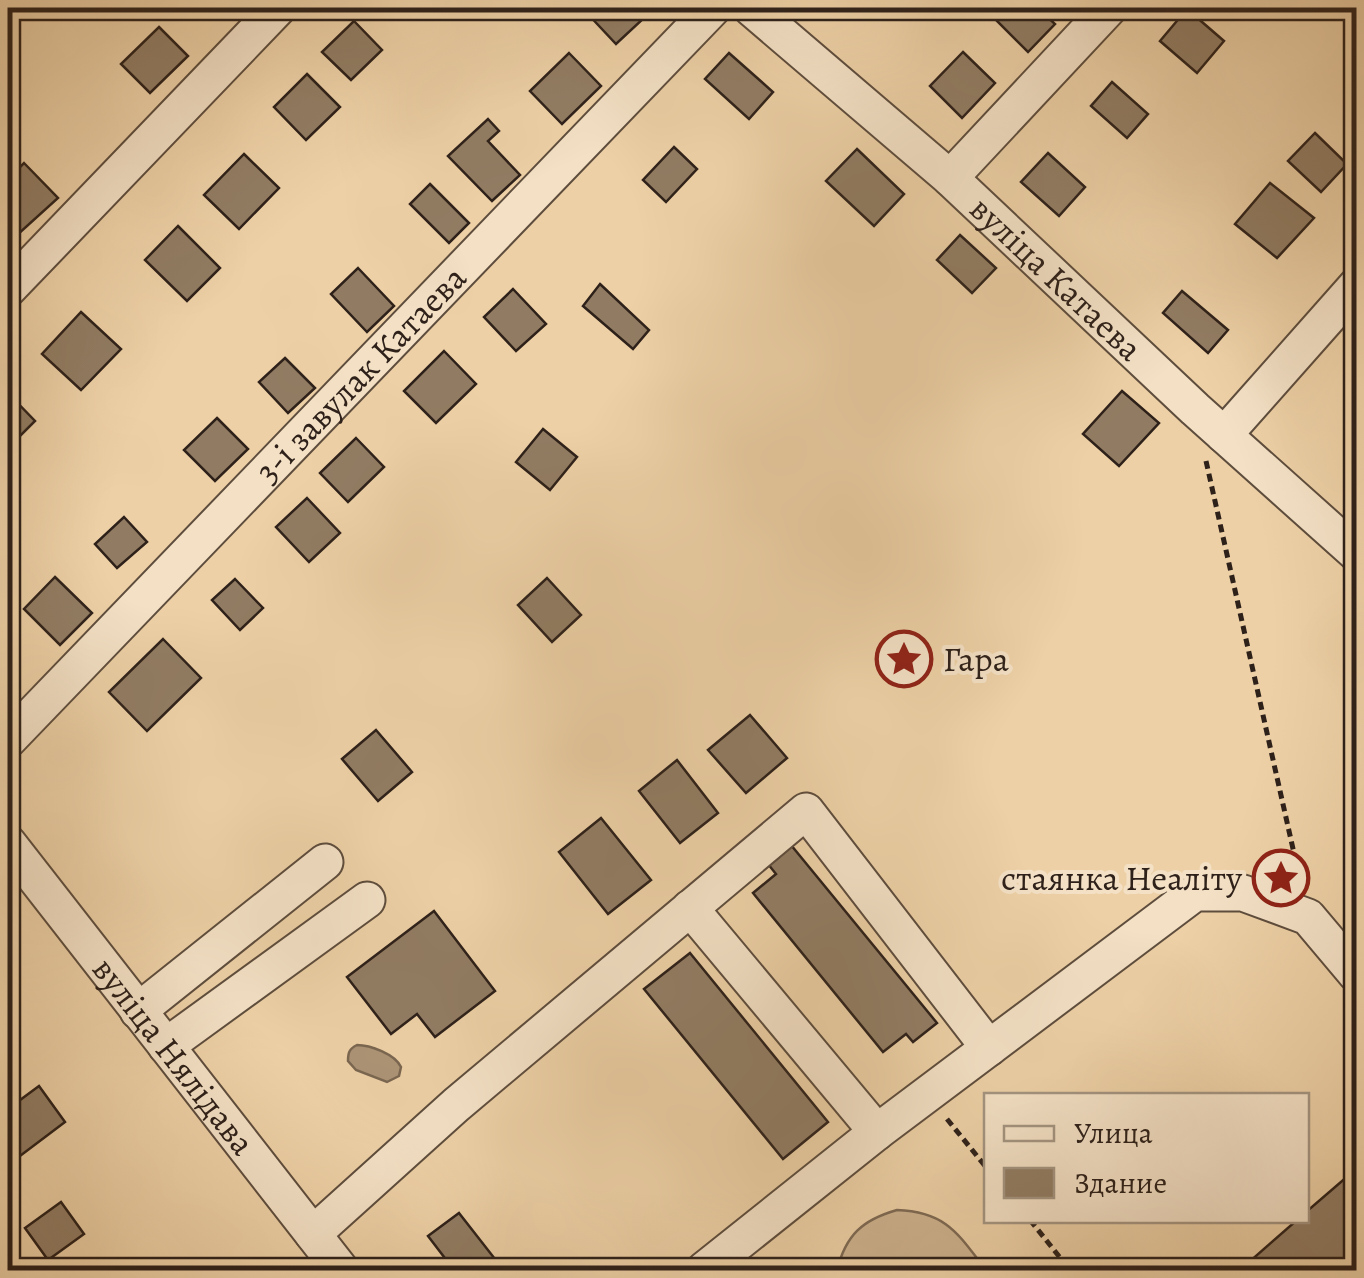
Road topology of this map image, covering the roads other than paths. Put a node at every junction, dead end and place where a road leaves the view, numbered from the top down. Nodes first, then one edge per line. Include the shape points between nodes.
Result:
1 (278, 8) edge
2 (713, 8) edge
3 (752, 8) edge
4 (1109, 8) edge
5 (950, 178) junction
6 (1356, 286) edge
7 (8, 290) edge
8 (1224, 435) junction
9 (1356, 553) edge
10 (8, 740) edge
11 (8, 843) edge
12 (325, 862) dead end
13 (367, 900) dead end
14 (690, 908) junction
15 (1356, 974) edge
16 (138, 1011) junction
17 (166, 1046) junction
18 (989, 1048) junction
19 (877, 1132) junction
20 (313, 1234) junction
21 (341, 1270) edge
22 (704, 1270) edge

1 - 7 street
2 - 10 street, 3-і завулак Катаева
3 - 5 street, вуліца Катаева
4 - 5 street
5 - 8 street, вуліца Катаева
6 - 8 street
8 - 9 street, вуліца Катаева
11 - 16 street, вуліца Нялідава
12 - 16 street
13 - 17 street
14 - 18 street via 806,811
14 - 19 street
14 - 20 street
15 - 18 street via 1308,917 1243,893 1195,893
16 - 17 street, вуліца Нялідава
17 - 20 street, вуліца Нялідава
18 - 19 street
19 - 22 street
20 - 21 street, вуліца Нялідава

